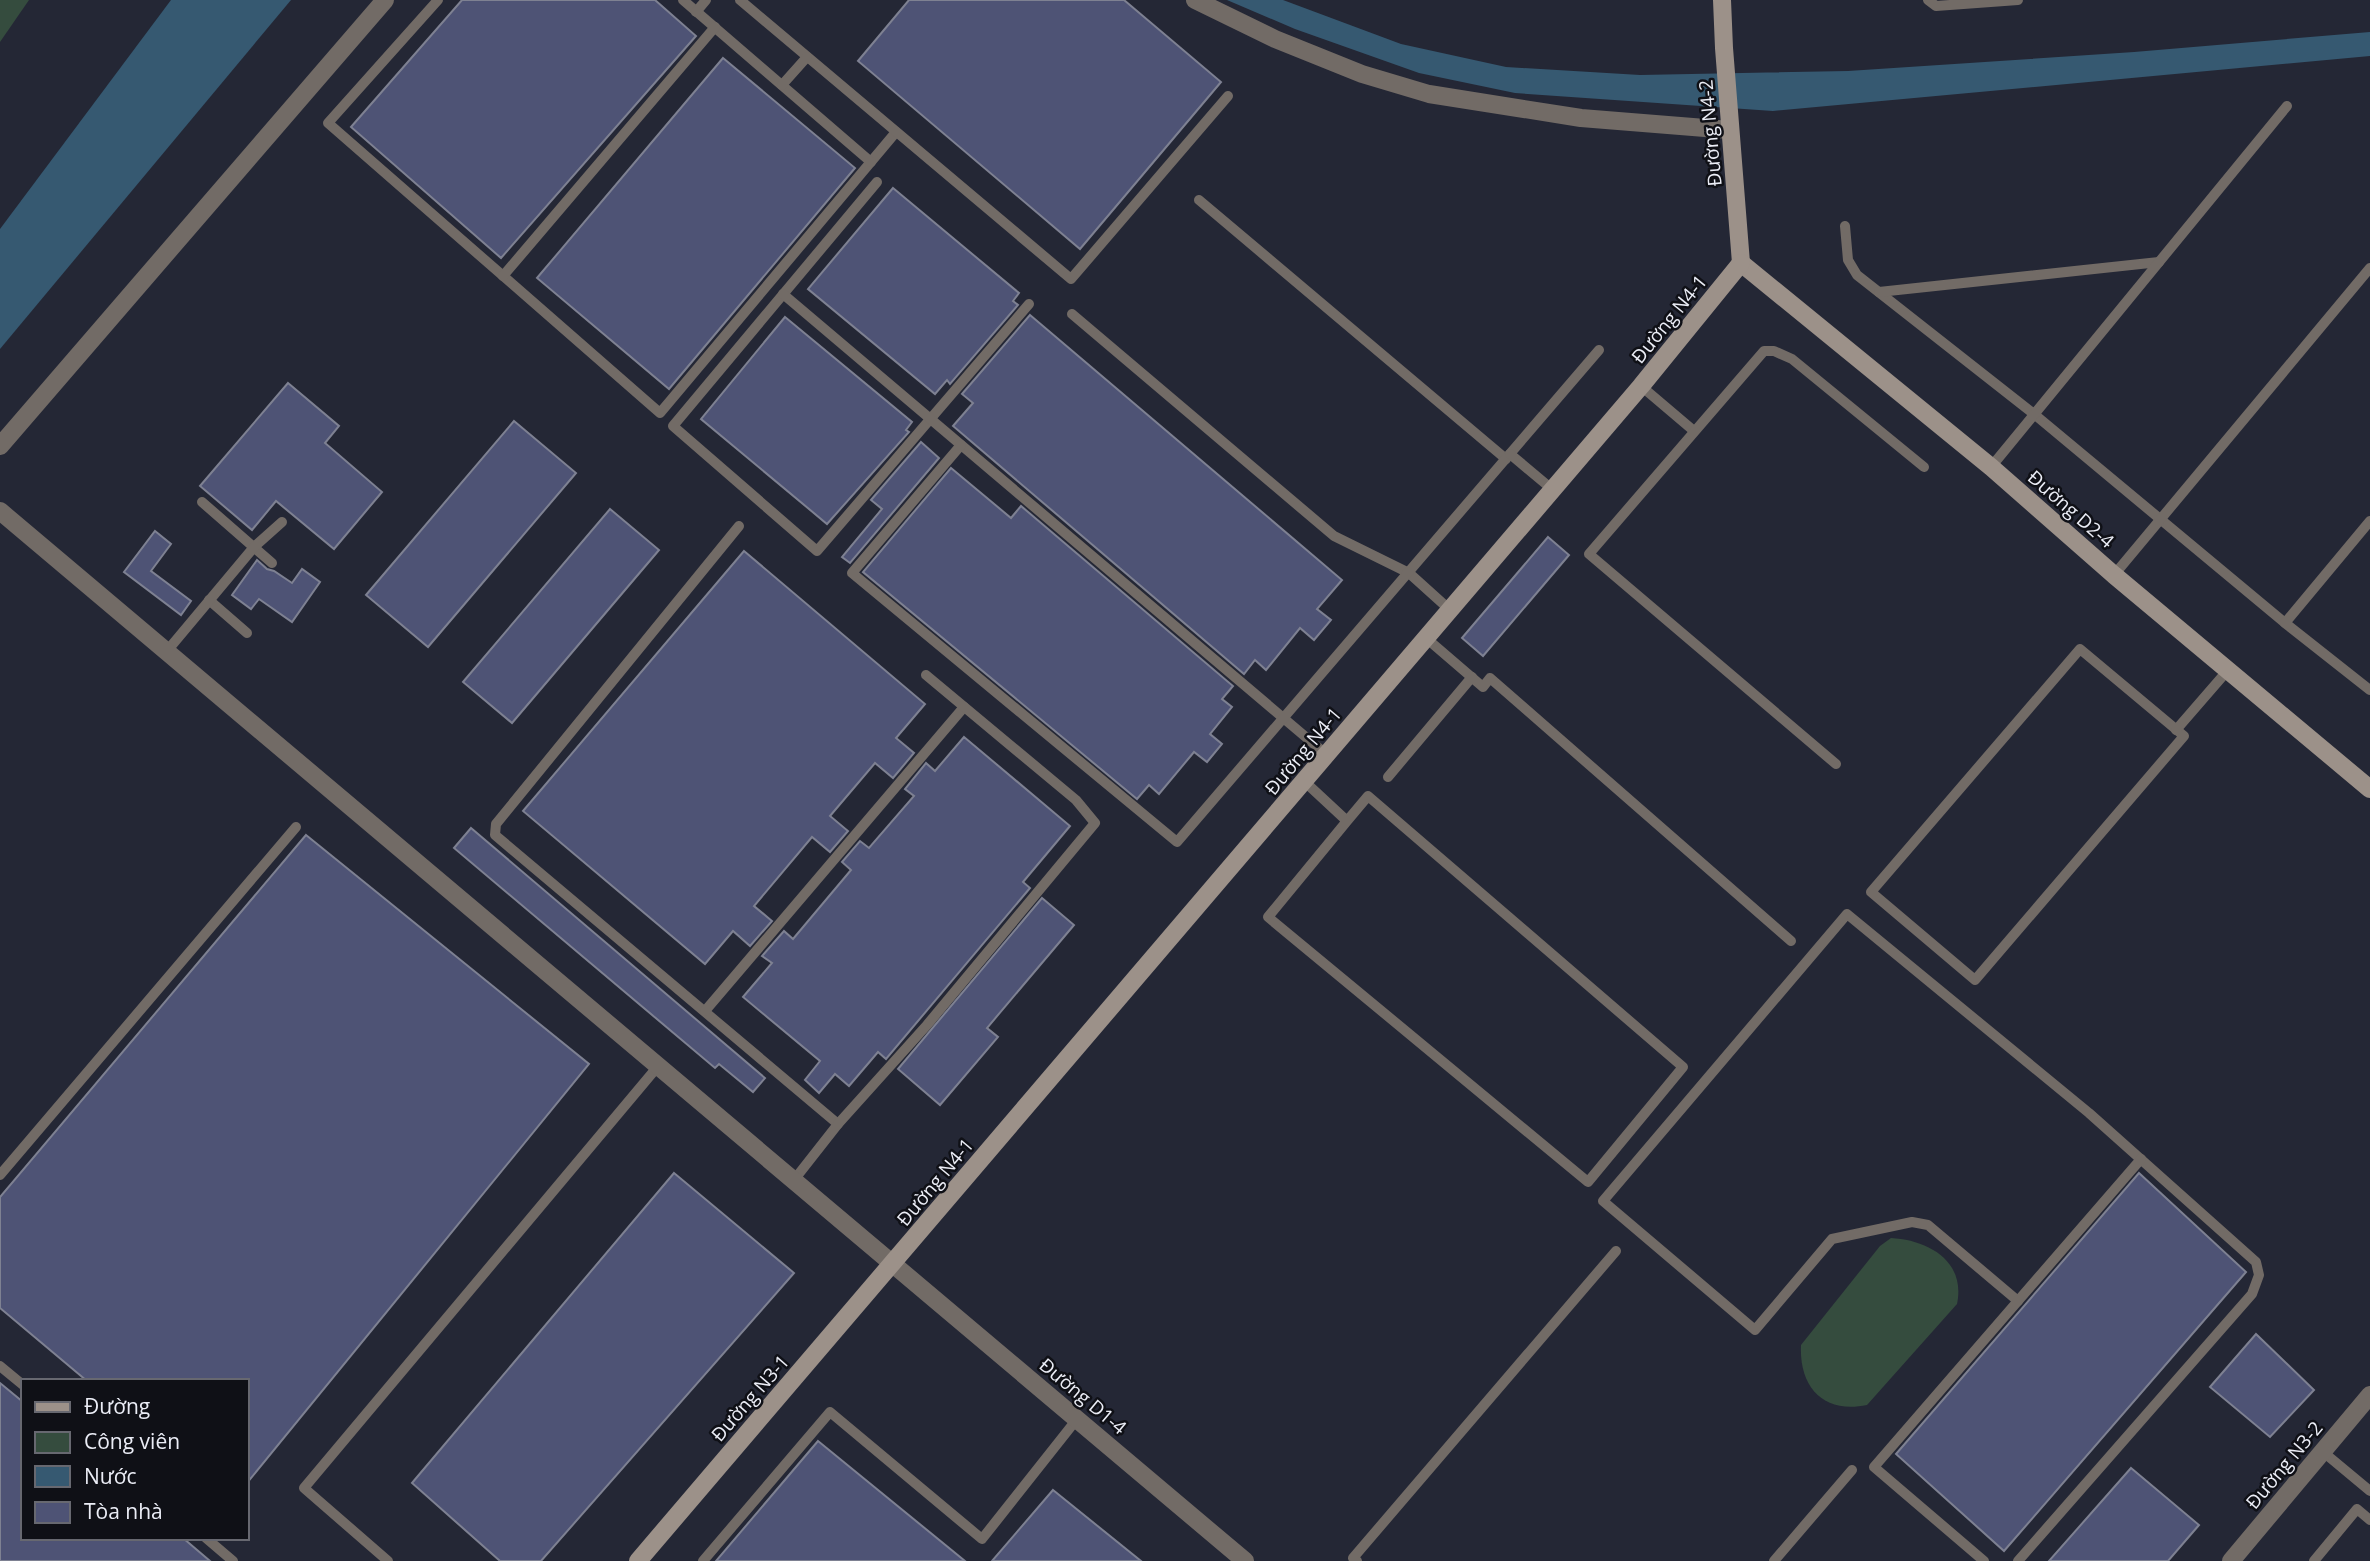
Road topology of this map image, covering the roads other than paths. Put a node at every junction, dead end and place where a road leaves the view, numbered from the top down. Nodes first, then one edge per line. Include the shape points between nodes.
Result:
1 (385, 0) edge
2 (438, 0) edge
3 (683, 0) edge
4 (706, 0) edge
5 (740, 0) edge
6 (1195, 0) edge
7 (1722, 0) edge
8 (1928, 0) edge
9 (2018, 0) edge
10 (696, 12) junction
11 (715, 27) junction
12 (807, 57) junction
13 (782, 85) junction
14 (1228, 96) dead end
15 (2287, 106) dead end
16 (1730, 130) junction
17 (896, 132) junction
18 (871, 162) junction
19 (877, 182) dead end
20 (1199, 200) dead end
21 (1845, 226) dead end
22 (2159, 262) junction
23 (1741, 263) junction
24 (2370, 268) edge
25 (503, 276) junction
26 (1879, 292) junction
27 (783, 294) junction
28 (1029, 304) dead end
29 (1072, 314) dead end
30 (1599, 350) dead end
31 (1641, 386) junction
32 (2034, 414) junction
33 (930, 419) junction
34 (1694, 431) junction
35 (961, 445) junction
36 (0, 446) edge
37 (1508, 457) junction
38 (1924, 467) dead end
39 (1991, 467) junction
40 (1553, 490) junction
41 (202, 502) dead end
42 (0, 511) edge
43 (2161, 519) junction
44 (2370, 521) edge
45 (282, 522) dead end
46 (739, 526) dead end
47 (254, 547) junction
48 (272, 563) dead end
49 (1409, 573) junction
50 (2114, 575) junction
51 (209, 600) junction
52 (1450, 610) junction
53 (2285, 623) junction
54 (247, 633) dead end
55 (1426, 638) junction
56 (167, 651) junction
57 (2228, 670) junction
58 (926, 675) dead end
59 (1472, 677) junction
60 (2370, 690) edge
61 (964, 706) junction
62 (1284, 718) junction
63 (2176, 730) junction
64 (1327, 755) junction
65 (1836, 764) dead end
66 (1388, 777) dead end
67 (1304, 781) junction
68 (2369, 785) edge
69 (1347, 821) junction
70 (296, 827) dead end
71 (1791, 941) dead end
72 (705, 1011) junction
73 (660, 1065) junction
74 (838, 1124) junction
75 (2141, 1159) junction
76 (0, 1175) edge
77 (794, 1180) junction
78 (1616, 1251) dead end
79 (893, 1263) junction
80 (2018, 1301) junction
81 (0, 1366) edge
82 (21, 1383) edge
83 (2370, 1395) edge
84 (1077, 1419) junction
85 (2322, 1451) junction
86 (1852, 1471) dead end
87 (2369, 1487) edge
88 (2370, 1520) edge
89 (208, 1540) edge
90 (233, 1561) edge
91 (388, 1561) edge
92 (638, 1561) edge
93 (703, 1561) edge
94 (1245, 1561) edge
95 (1357, 1561) edge
96 (1774, 1561) edge
97 (1984, 1561) edge
98 (2018, 1561) edge
99 (2231, 1561) edge
100 (2314, 1561) edge

1 - 36 street
2 - 25 lane via 328,123
3 - 10 lane
4 - 10 lane
5 - 12 lane
6 - 16 street via 1349,69 1429,94 1581,118
7 - 16 main road, Đường N4-2
8 - 9 lane via 1936,6
10 - 11 lane
11 - 13 lane
11 - 25 lane
12 - 13 lane
12 - 17 lane
13 - 18 lane
14 - 17 lane via 1071,279
15 - 22 lane
16 - 23 main road, Đường N4-2
17 - 18 lane
18 - 25 lane via 660,412
19 - 27 lane
20 - 37 lane
21 - 26 lane via 1850,267
22 - 26 lane
22 - 32 lane
23 - 31 main road, Đường N4-1
23 - 39 main road, Đường D2-4
24 - 43 lane
26 - 32 lane
27 - 33 lane
27 - 33 lane via 673,426 817,551
28 - 33 lane
29 - 49 lane via 1334,536
30 - 37 lane
31 - 34 lane
31 - 40 main road, Đường N4-1
32 - 39 lane
32 - 43 lane
33 - 35 lane
34 - 38 lane via 1760,354 1774,351 1792,359
34 - 65 lane via 1589,554
35 - 62 lane
35 - 62 lane via 852,573 1177,842
37 - 40 lane
37 - 49 lane
39 - 50 main road, Đường D2-4
40 - 52 main road, Đường N4-1
41 - 47 lane
42 - 56 street, Đường D1-4
43 - 50 lane
43 - 53 lane
44 - 53 lane
45 - 47 lane
46 - 72 lane via 496,824 495,835
47 - 48 lane
47 - 51 lane
49 - 52 lane
49 - 62 lane
50 - 57 main road, Đường D2-4
51 - 54 lane
51 - 56 lane
52 - 55 main road, Đường N4-1
53 - 60 lane
55 - 59 lane
55 - 64 main road, Đường N4-1
56 - 73 street, Đường D1-4
57 - 63 lane
57 - 68 main road, Đường D2-4
58 - 61 lane
59 - 66 lane
59 - 71 lane via 1483,687 1490,678
61 - 72 lane
61 - 74 lane via 1076,800 1095,823 927,1026
62 - 64 lane
63 - 63 lane via 2184,736 1975,980 1871,892 2080,649
64 - 67 main road, Đường N4-1
67 - 69 lane
67 - 79 main road, Đường N4-1
69 - 69 lane via 1268,916 1588,1182 1683,1067 1368,796
70 - 76 lane
72 - 74 lane
73 - 77 street, Đường D1-4
73 - 91 lane via 304,1488
74 - 77 lane
75 - 80 lane
75 - 80 lane via 1847,915 1603,1201 1755,1330 1832,1239 1912,1222 1928,1225
75 - 98 lane via 2256,1262 2257,1285
77 - 79 street, Đường D1-4
78 - 95 lane via 1353,1558
79 - 84 street, Đường D1-4
79 - 92 main road, Đường N3-1
80 - 97 lane via 1874,1467
81 - 82 lane
83 - 85 street, Đường N3-2
84 - 93 lane via 982,1539 830,1412
84 - 94 street, Đường D1-4
85 - 87 lane
85 - 99 street, Đường N3-2
86 - 96 lane
88 - 100 lane via 2357,1509
89 - 90 lane

